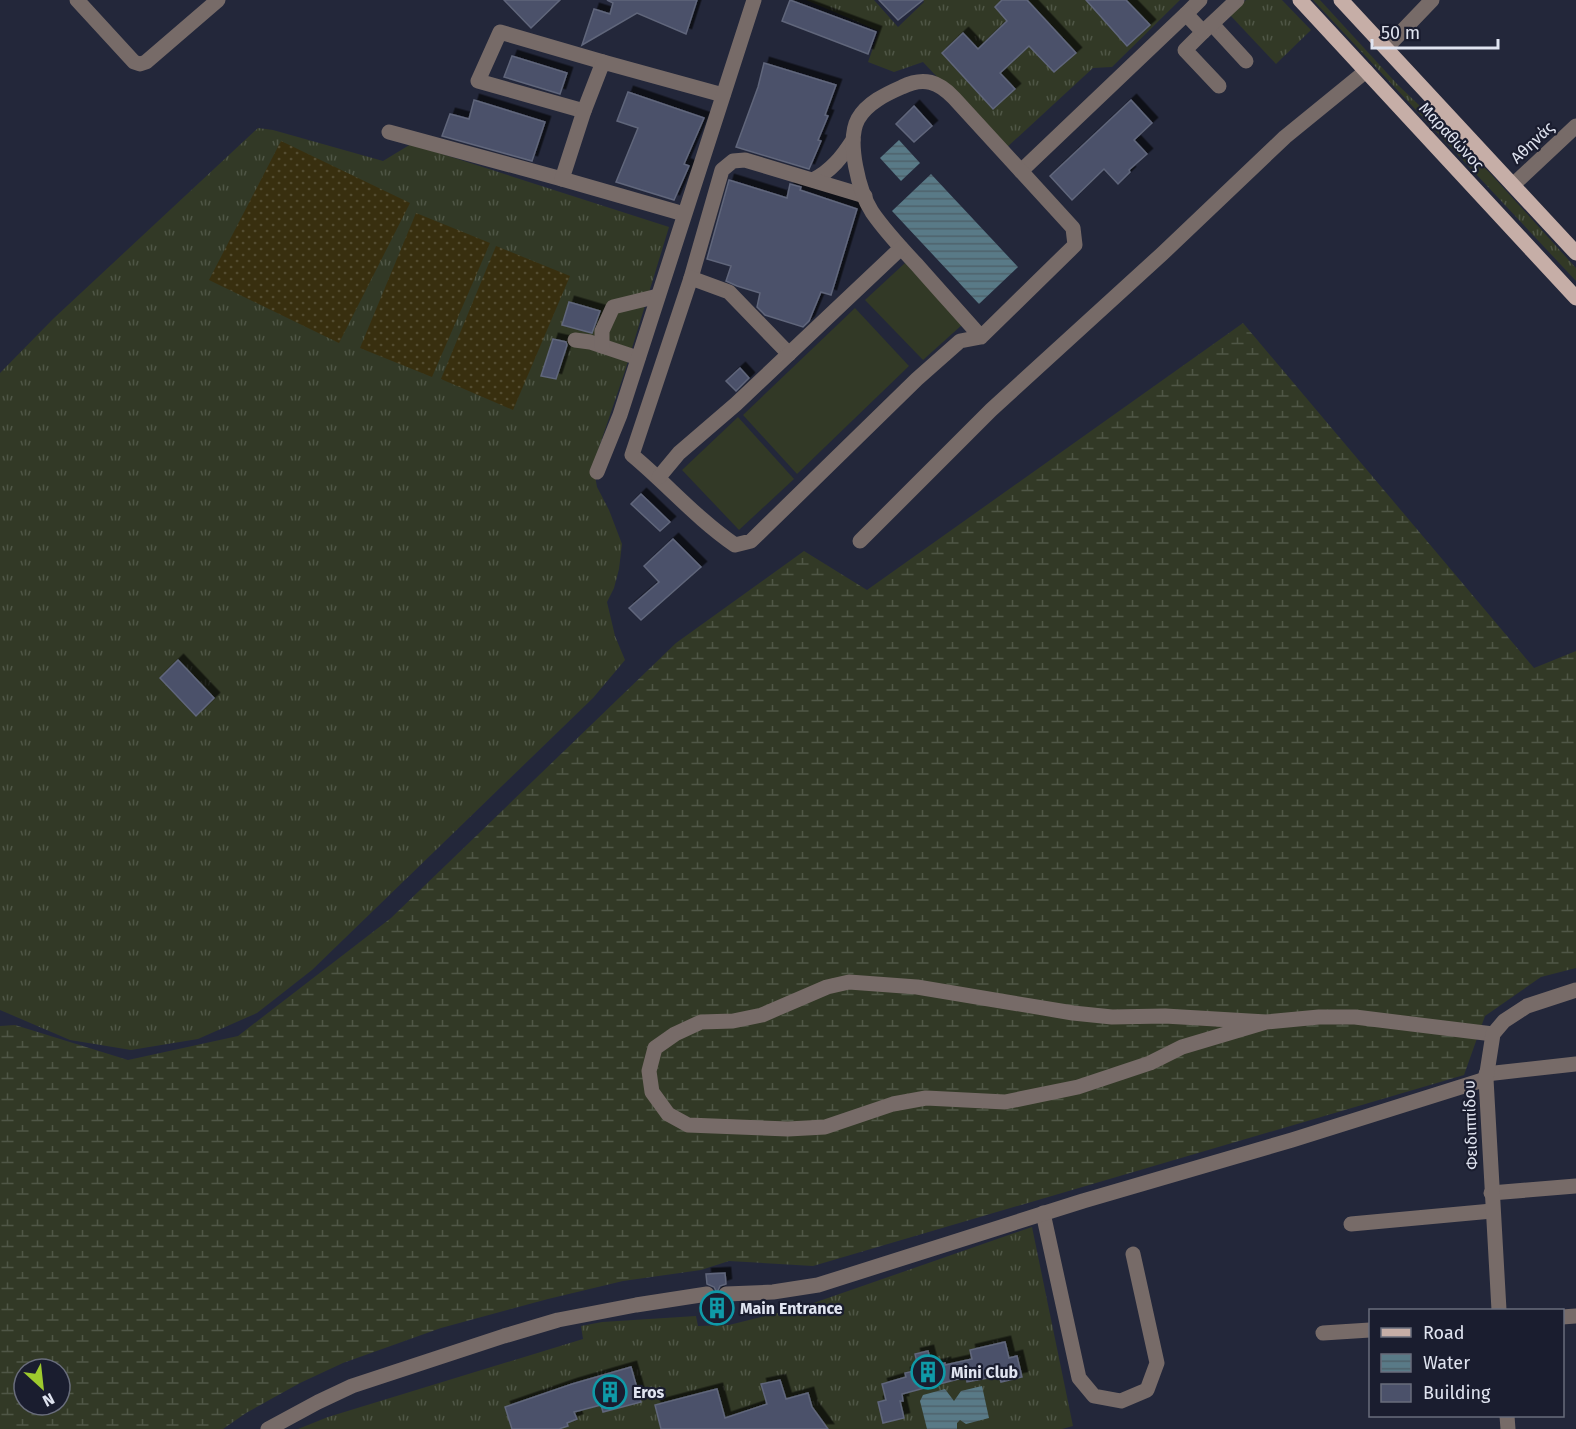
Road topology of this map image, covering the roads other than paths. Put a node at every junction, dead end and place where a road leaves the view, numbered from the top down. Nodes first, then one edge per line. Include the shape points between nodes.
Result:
1 (77, 0) edge
2 (218, 0) edge
3 (754, 0) edge
4 (1200, 0) edge
5 (1237, 0) edge
6 (1300, 0) edge
7 (1341, 0) edge
8 (1432, 0) edge
9 (1186, 14) junction
10 (1208, 28) junction
11 (1386, 48) junction
12 (1246, 61) dead end
13 (603, 62) junction
14 (1366, 71) junction
15 (1219, 86) dead end
16 (723, 95) junction
17 (584, 111) junction
18 (1576, 126) edge
19 (389, 132) dead end
20 (853, 140) junction
21 (1021, 171) junction
22 (562, 179) junction
23 (813, 180) junction
24 (1513, 185) junction
25 (865, 196) junction
26 (684, 214) junction
27 (901, 248) junction
28 (1576, 254) edge
29 (691, 278) junction
30 (658, 296) junction
31 (1576, 298) edge
32 (981, 336) junction
33 (575, 339) dead end
34 (602, 346) junction
35 (789, 354) junction
36 (638, 358) junction
37 (597, 472) dead end
38 (659, 477) junction
39 (860, 541) dead end
40 (1576, 990) edge
41 (1266, 1022) junction
42 (1493, 1034) junction
43 (1576, 1064) edge
44 (1486, 1076) junction
45 (1576, 1186) edge
46 (1491, 1193) junction
47 (1492, 1211) junction
48 (1043, 1213) junction
49 (1351, 1224) dead end
50 (1133, 1254) dead end
51 (707, 1294) dead end
52 (726, 1294) dead end
53 (1498, 1309) edge
54 (1369, 1330) edge
55 (1323, 1333) dead end
56 (268, 1429) edge

1 - 2 street via 140,64
3 - 16 street
4 - 9 street
5 - 10 street
6 - 14 main road, Μαραθώνος
7 - 11 main road, Μαραθώνος
8 - 11 street
9 - 10 street
9 - 21 street
10 - 12 street
10 - 15 street via 1185,50
11 - 24 main road, Μαραθώνος
13 - 16 street
13 - 17 street
13 - 17 street via 500,32 478,81
14 - 31 main road, Μαραθώνος
14 - 39 street via 1285,137 991,410
16 - 26 street
17 - 22 street
18 - 24 street, Αθηνάς
19 - 22 street
20 - 21 street via 858,120 883,96 911,82 935,82
20 - 23 street via 842,158 826,174
20 - 25 street
21 - 32 street via 1073,228 1075,245
22 - 26 street
23 - 25 street
23 - 29 street via 745,160 733,161 722,170
24 - 28 main road, Μαραθώνος
25 - 27 street via 871,210
26 - 30 street
27 - 32 street
27 - 35 street
29 - 35 street via 729,292
29 - 38 street via 632,455
30 - 34 street via 613,307 602,331
30 - 36 street
32 - 38 street via 960,341 925,372 751,542 735,545 711,529
33 - 34 street
34 - 36 street
35 - 38 street via 679,453
36 - 37 street
40 - 42 street via 1527,1005
41 - 41 street via 1182,1047 1150,1063 1078,1087 1005,1102 926,1098 893,1104 825,1127 688,1125 668,1114 652,1092 649,1071 655,1048 700,1022 762,1015 849,982 917,987 1092,1015
41 - 42 street via 1355,1017
42 - 44 street, Φειδιππίδου
43 - 44 street
44 - 46 street, Φειδιππίδου
44 - 48 street via 1292,1140
45 - 46 street
46 - 47 street, Φειδιππίδου
47 - 49 street
47 - 53 street, Φειδιππίδου
48 - 50 street via 1079,1377 1094,1396 1121,1401 1147,1390 1157,1363
48 - 52 street via 818,1285
51 - 56 street via 569,1317 504,1336 352,1386
54 - 55 street

